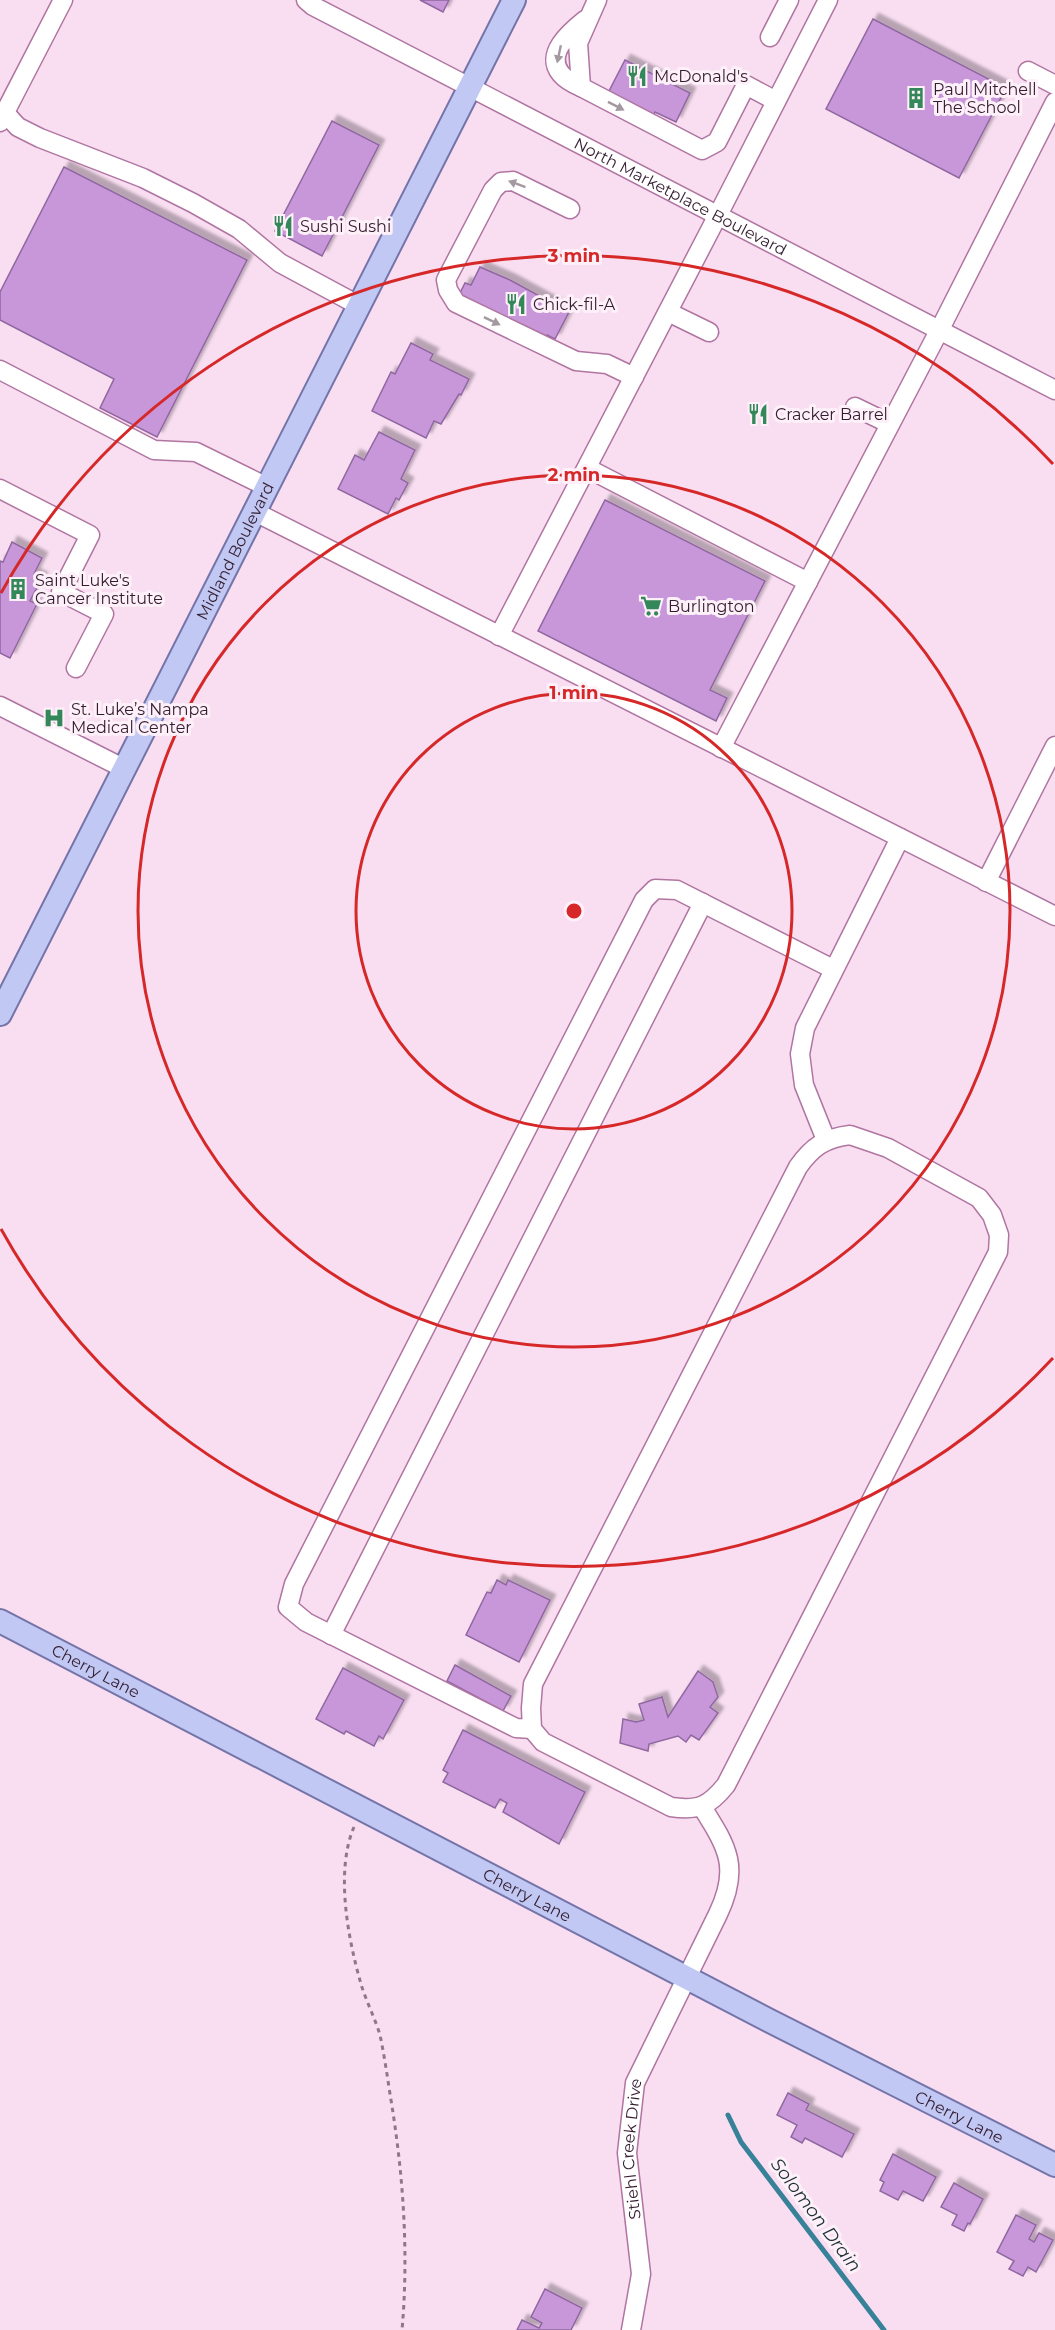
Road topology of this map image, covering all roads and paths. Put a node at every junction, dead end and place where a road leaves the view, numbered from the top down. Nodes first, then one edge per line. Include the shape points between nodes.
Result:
1 (63, 0) edge
2 (306, 0) edge
3 (514, 0) edge
4 (789, 0) edge
5 (828, 0) edge
6 (592, 9) edge
7 (770, 37) dead end
8 (1028, 71) dead end
9 (1055, 85) edge
10 (470, 87) junction
11 (776, 101) junction
12 (1055, 102) edge
13 (2, 117) edge
14 (570, 209) dead end
15 (718, 215) junction
16 (358, 304) junction
17 (668, 312) junction
18 (940, 329) junction
19 (709, 332) dead end
20 (0, 370) edge
21 (634, 377) junction
22 (1055, 390) edge
23 (855, 407) dead end
24 (890, 424) junction
25 (586, 468) junction
26 (267, 486) junction
27 (0, 489) edge
28 (255, 512) junction
29 (808, 582) junction
30 (499, 636) junction
31 (76, 668) dead end
32 (0, 706) edge
33 (1055, 746) edge
34 (721, 748) junction
35 (125, 769) junction
36 (900, 838) junction
37 (986, 882) junction
38 (703, 903) junction
39 (1055, 916) edge
40 (833, 969) junction
41 (0, 1014) edge
42 (826, 1140) junction
43 (0, 1621) edge
44 (331, 1635) junction
45 (532, 1730) junction
46 (702, 1807) junction
47 (361, 1809) junction
48 (686, 1978) junction
49 (1055, 2165) edge
50 (402, 2330) edge
51 (631, 2330) edge

1 - 13 street
2 - 10 street, North Marketplace Boulevard
3 - 10 main road, Midland Boulevard
4 - 7 street
5 - 11 street
6 -> 11 street via 578,43 581,87 702,150 717,142 746,85
8 - 9 street
10 - 15 street, North Marketplace Boulevard
10 - 16 main road, Midland Boulevard
11 - 15 street
12 - 18 street
13 - 16 street via 40,138 143,178 193,203 238,229 280,263
14 -> 21 street via 513,181 501,182 493,190 446,285 456,303 549,349 576,361 607,364
15 - 17 street
15 - 18 street, North Marketplace Boulevard
16 - 26 main road, Midland Boulevard
17 - 19 street
17 - 21 street
18 - 22 street, North Marketplace Boulevard
18 - 24 street
20 - 26 street via 154,450 196,452
21 - 25 street
23 - 24 street
24 - 29 street
25 - 29 street
25 - 30 street
26 - 28 main road, Midland Boulevard
27 - 31 street via 90,535 61,592 104,614
28 - 30 street
28 - 35 main road, Midland Boulevard
29 - 34 street
30 - 34 street
32 - 35 street
33 - 37 street
34 - 36 street
35 - 41 main road, Midland Boulevard
36 - 37 street
36 - 40 street
37 - 39 street
38 - 40 street
38 - 44 street
38 - 44 street via 676,890 655,889 644,900 299,1574 288,1608
40 - 42 street via 805,1028 801,1054 804,1085
42 - 45 street via 808,1153 798,1167 539,1670 533,1684
42 - 46 street via 861,1137 979,1198 992,1215 999,1235 998,1252 726,1785
43 - 47 main road, Cherry Lane
44 - 45 street via 516,1728
45 - 46 street via 543,1742 671,1807
46 - 48 street, Stiehl Creek Drive via 724,1846 730,1882 721,1909
47 - 48 main road, Cherry Lane
47 - 50 path via 349,1839 345,1874 347,1924 361,1983 379,2034 392,2106 404,2218
48 - 49 main road, Cherry Lane
48 - 51 street, Stiehl Creek Drive via 635,2083 627,2153 641,2274

